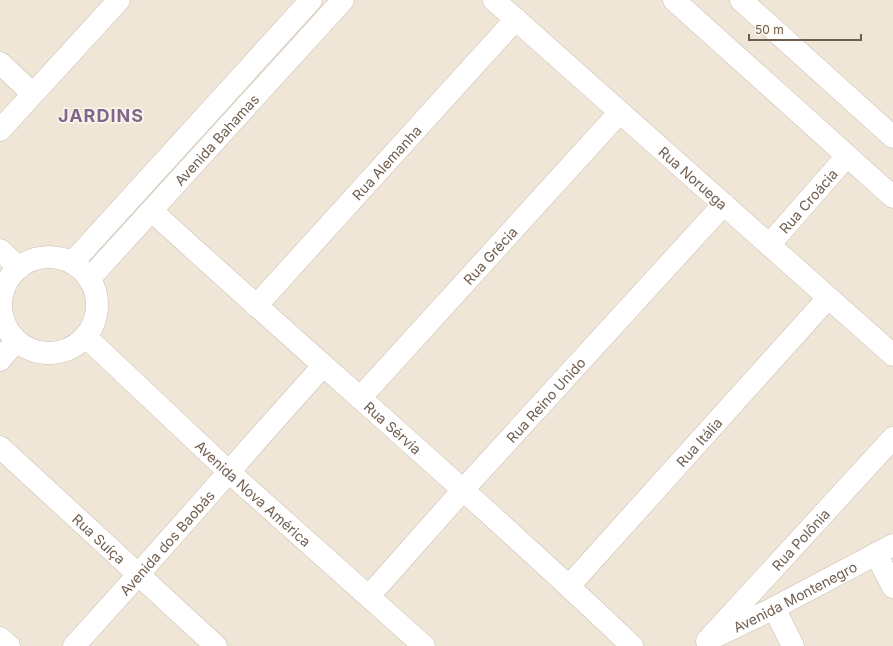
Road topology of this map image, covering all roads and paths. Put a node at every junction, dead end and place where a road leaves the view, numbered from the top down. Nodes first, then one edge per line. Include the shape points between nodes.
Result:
1 (119, 0) edge
2 (311, 0) edge
3 (343, 0) edge
4 (494, 0) edge
5 (674, 0) edge
6 (741, 0) edge
7 (516, 19) junction
8 (0, 63) edge
9 (32, 93) junction
10 (620, 112) junction
11 (0, 130) edge
12 (893, 137) edge
13 (847, 156) junction
14 (893, 197) edge
15 (724, 204) junction
16 (152, 211) junction
17 (769, 245) junction
18 (0, 250) edge
19 (72, 263) junction
20 (8, 275) edge
21 (89, 279) junction
22 (828, 298) junction
23 (256, 306) junction
24 (86, 337) junction
25 (16, 341) junction
26 (893, 355) edge
27 (0, 360) edge
28 (323, 366) junction
29 (360, 398) junction
30 (893, 438) edge
31 (0, 447) edge
32 (228, 471) junction
33 (463, 490) junction
34 (885, 549) edge
35 (139, 575) junction
36 (569, 586) junction
37 (893, 587) edge
38 (369, 596) junction
39 (774, 608) junction
40 (0, 638) edge
41 (702, 644) edge
42 (9, 646) edge
43 (74, 646) edge
44 (216, 646) edge
45 (424, 646) edge
46 (632, 646) edge
47 (793, 646) edge

1 - 9 street
2 - 19 street, Avenida Bahamas
3 - 16 street, Avenida Bahamas
4 - 7 street, Rua Noruega
5 - 13 street
6 - 12 street
7 - 10 street, Rua Noruega
7 - 23 street, Rua Alemanha
8 - 9 street
9 - 11 street
10 - 15 street, Rua Noruega
10 - 29 street, Rua Grécia
13 - 14 street
13 - 17 street, Rua Croácia
15 - 17 street, Rua Noruega
15 - 33 street, Rua Reino Unido
16 - 21 street, Avenida Bahamas
16 - 23 street, Rua Sérvia
17 - 22 street, Rua Noruega
18 - 20 street
19 - 20 street via 59,258 44,257 30,260
19 - 21 street
20 - 25 street via 1,297 1,313 6,328
21 - 24 street via 95,293 97,308 94,323
22 - 26 street, Rua Noruega
22 - 36 street, Rua Itália
23 - 28 street, Rua Sérvia
24 - 25 street via 74,347 44,354
24 - 32 street, Avenida Nova América
25 - 27 street
28 - 29 street, Rua Sérvia
28 - 32 street, Avenida dos Baobás
29 - 33 street, Rua Sérvia
30 - 41 street, Rua Polônia
31 - 35 street, Rua Suíça
32 - 35 street, Avenida dos Baobás
32 - 38 street, Avenida Nova América
33 - 36 street, Rua Sérvia
33 - 38 street, Rua Reino Unido
34 - 37 street
34 - 39 street, Avenida Montenegro
35 - 43 street, Avenida dos Baobás
35 - 44 street, Rua Suíça
36 - 46 street, Rua Sérvia
38 - 45 street, Avenida Nova América
39 - 41 street, Avenida Montenegro
39 - 47 street
40 - 42 street

